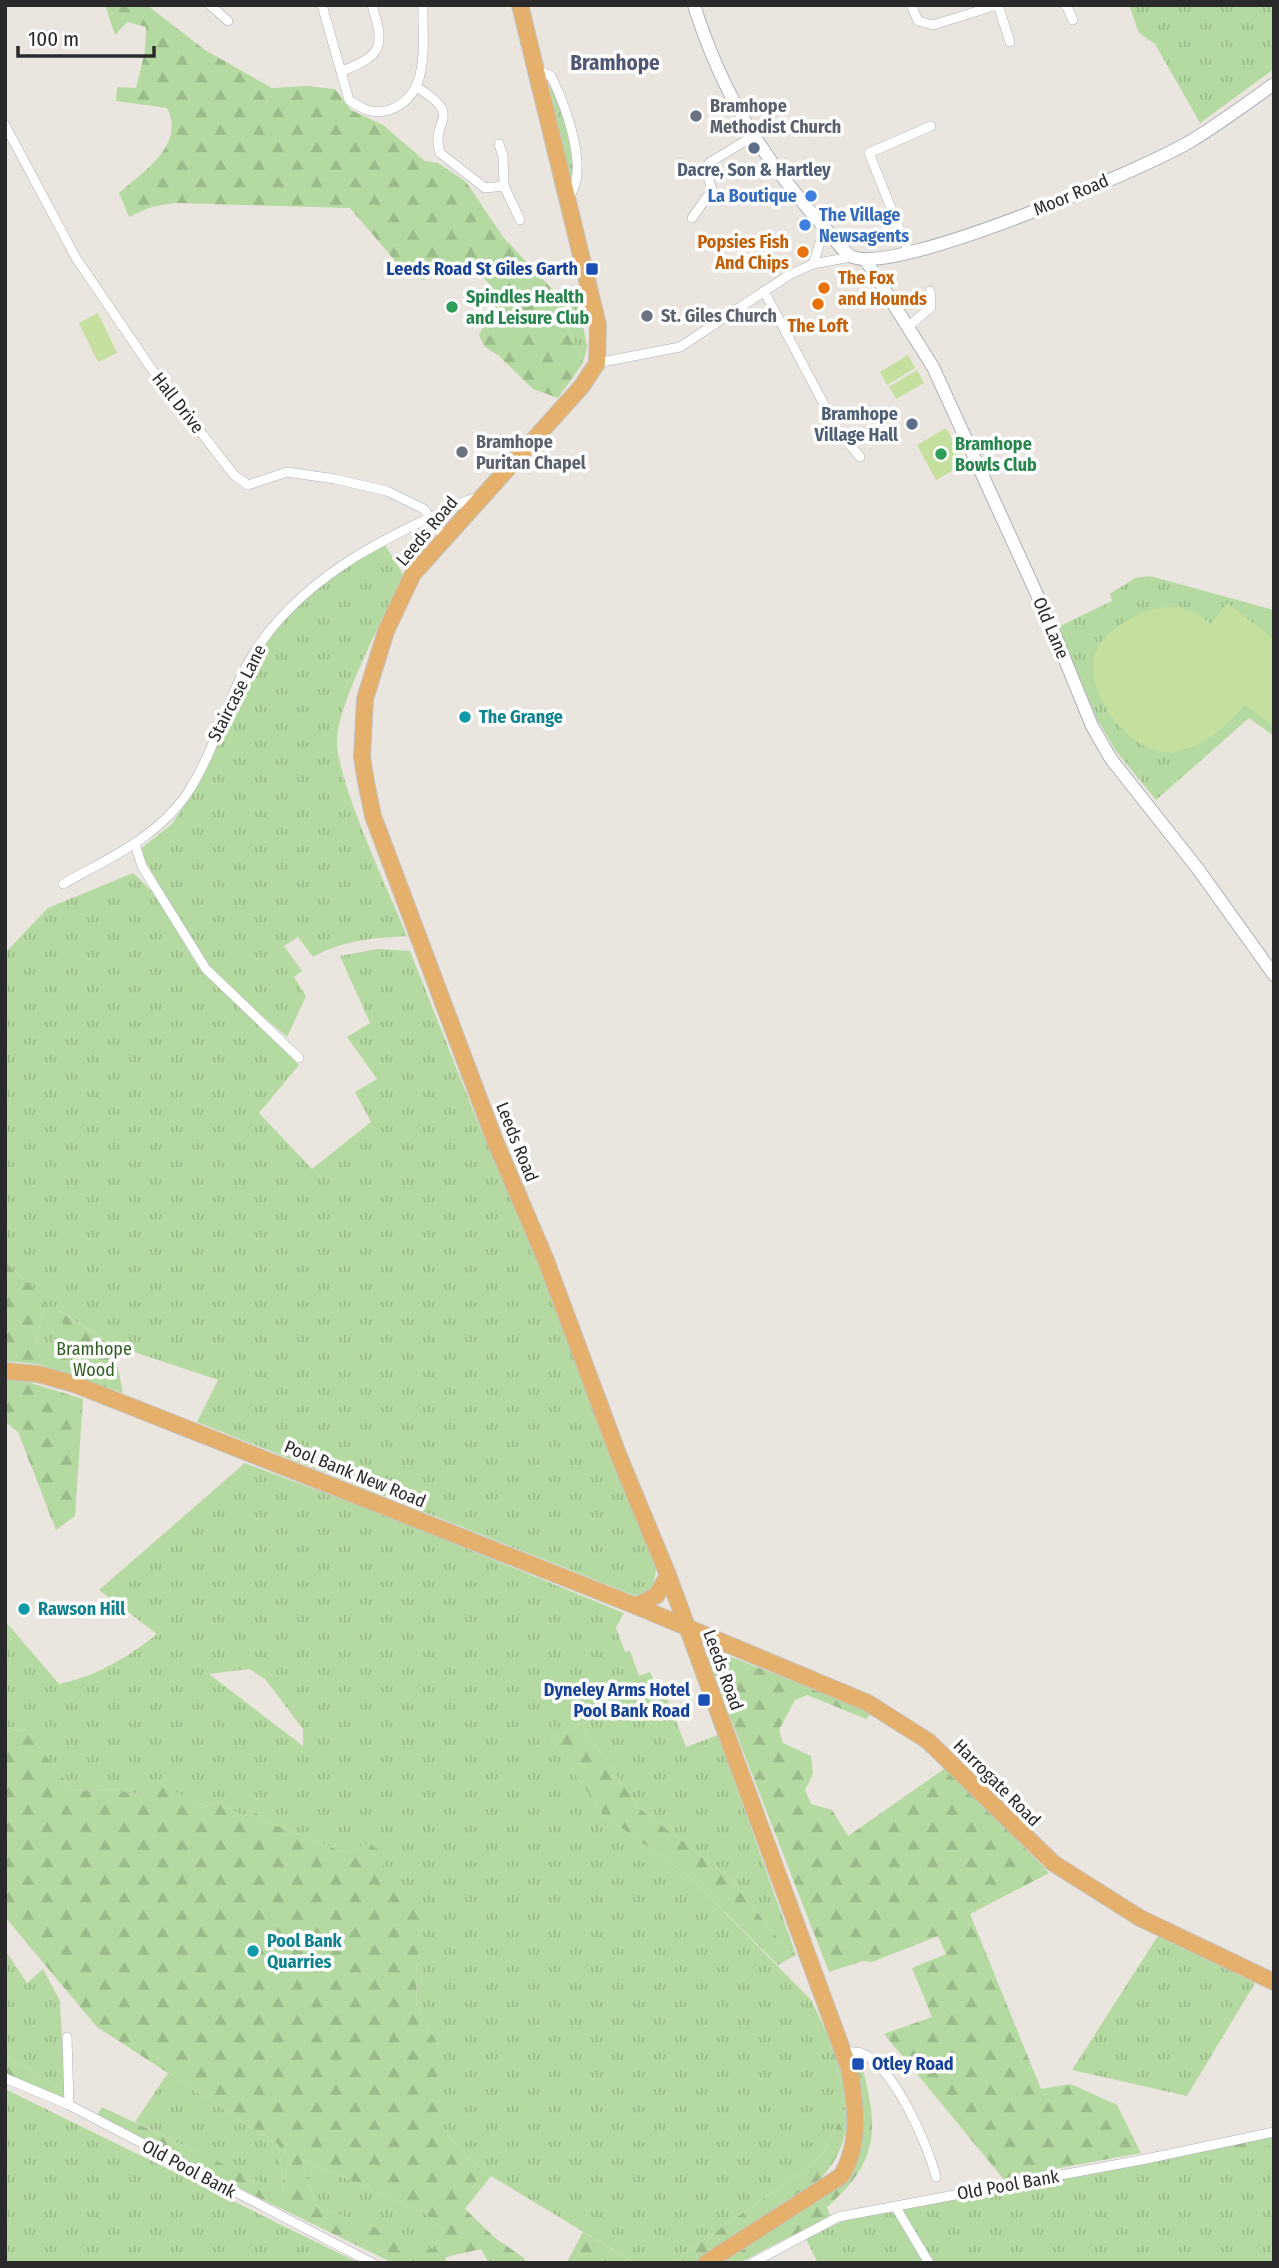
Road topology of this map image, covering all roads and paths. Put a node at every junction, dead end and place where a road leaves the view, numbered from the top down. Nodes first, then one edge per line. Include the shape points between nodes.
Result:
1 (209, 5) edge
2 (322, 5) edge
3 (372, 5) edge
4 (423, 5) edge
5 (520, 5) edge
6 (694, 5) edge
7 (911, 5) edge
8 (997, 5) edge
9 (1066, 5) edge
10 (1073, 20) dead end
11 (228, 21) dead end
12 (1010, 43) dead end
13 (342, 71) junction
14 (1274, 85) edge
15 (418, 88) junction
16 (5, 125) edge
17 (931, 126) dead end
18 (755, 135) junction
19 (499, 144) dead end
20 (504, 186) junction
21 (692, 218) dead end
22 (520, 220) dead end
23 (825, 228) junction
24 (909, 253) junction
25 (851, 257) junction
26 (865, 259) junction
27 (813, 264) junction
28 (764, 290) junction
29 (930, 291) dead end
30 (909, 326) junction
31 (597, 363) junction
32 (860, 457) dead end
33 (479, 500) junction
34 (431, 517) junction
35 (444, 538) junction
36 (135, 844) junction
37 (63, 884) dead end
38 (1274, 975) edge
39 (299, 1058) dead end
40 (5, 1371) edge
41 (668, 1575) junction
42 (636, 1606) junction
43 (686, 1627) junction
44 (1274, 1982) edge
45 (67, 2037) dead end
46 (844, 2052) junction
47 (5, 2078) edge
48 (69, 2105) junction
49 (1274, 2132) edge
50 (936, 2177) dead end
51 (895, 2206) junction
52 (372, 2263) edge
53 (706, 2263) edge
54 (752, 2263) edge
55 (929, 2263) edge

1 - 11 street
2 - 13 street
3 - 13 street via 381,35 379,47 372,58
4 - 15 street
5 - 31 highway via 598,325
6 - 18 street via 727,93
7 - 8 street via 918,21 933,25
8 - 12 street
9 - 10 street
13 - 15 street via 349,100 375,112 404,104
14 - 24 street, Moor Road via 1177,148 998,226
15 - 20 street via 434,98 444,113 440,153 485,188
16 - 34 street, Hall Drive via 76,258 151,368 234,475 248,485 287,472 335,479 410,500
17 - 24 street via 869,153
18 - 21 street via 709,163 706,171 712,190
18 - 23 street
19 - 20 street
20 - 22 street
23 - 25 street
23 - 27 street
24 - 26 street, Moor Road
25 - 26 street, Moor Road
25 - 27 street
26 - 30 street, Old Lane
27 - 28 street
28 - 31 street via 680,347
28 - 32 street via 836,427
29 - 30 street via 931,307
30 - 38 street, Old Lane via 958,422 1092,726 1111,759
31 - 33 highway, Leeds Road via 582,386
33 - 34 street, Staircase Lane via 471,499
33 - 35 highway, Leeds Road
34 - 35 street, Hall Drive
34 - 36 street, Staircase Lane via 371,545 311,587 283,615 261,642 190,789 168,816
35 - 41 highway, Leeds Road via 413,574 370,678 362,740 368,794 495,1142
36 - 37 street, Staircase Lane
36 - 39 street via 142,866 206,969
40 - 42 highway, Pool Bank New Road via 74,1384
41 - 42 highway via 657,1595
41 - 43 highway, Leeds Road
42 - 43 highway, Pool Bank New Road
43 - 44 highway, Harrogate Road via 837,1688 894,1717 928,1741 1053,1863 1140,1918
43 - 46 highway, Leeds Road
45 - 48 street
46 - 50 street via 861,2053 889,2081 927,2143
46 - 53 highway, Leeds Road via 854,2090 855,2127 849,2163 841,2176
47 - 48 street, Old Pool Bank
48 - 52 street, Old Pool Bank
49 - 51 street, Old Pool Bank
51 - 54 street, Old Pool Bank via 838,2217
51 - 55 street

